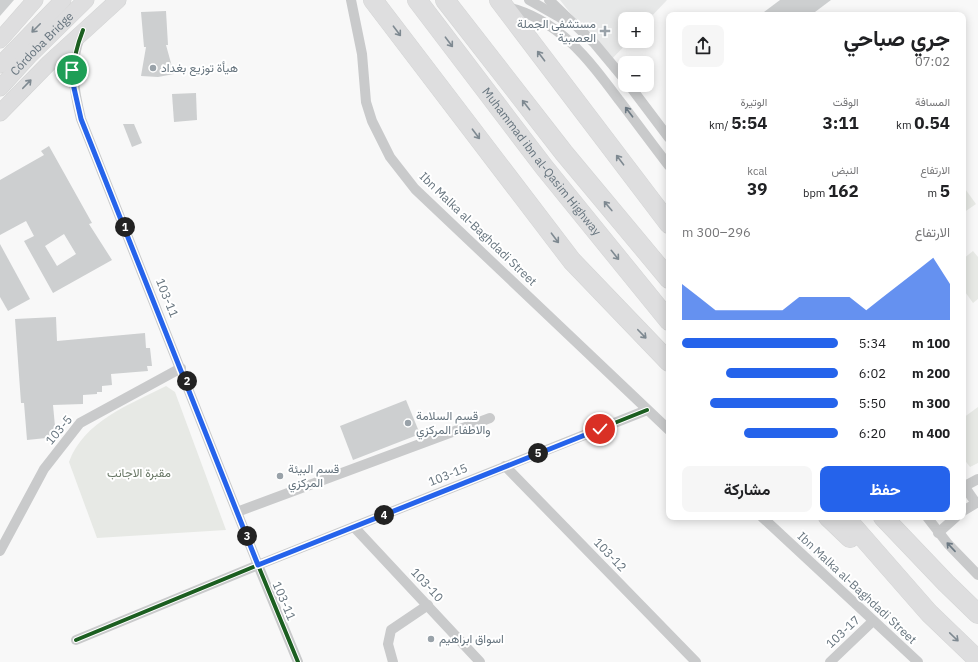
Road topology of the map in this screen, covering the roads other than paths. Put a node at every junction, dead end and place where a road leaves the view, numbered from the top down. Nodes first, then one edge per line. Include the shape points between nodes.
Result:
1 (35, 0) edge
2 (63, 0) edge
3 (86, 0) edge
4 (118, 0) edge
5 (351, 0) edge
6 (373, 0) edge
7 (417, 0) edge
8 (445, 0) edge
9 (529, 0) edge
10 (550, 0) edge
11 (501, 3) edge
12 (83, 30) junction
13 (583, 31) junction
14 (0, 40) edge
15 (0, 64) edge
16 (618, 71) edge
17 (0, 88) edge
18 (634, 92) edge
19 (0, 113) edge
20 (666, 134) edge
21 (666, 162) edge
22 (666, 220) edge
23 (666, 275) edge
24 (666, 317) edge
25 (666, 359) edge
26 (182, 368) junction
27 (647, 410) junction
28 (490, 418) dead end
29 (666, 427) edge
30 (505, 466) junction
31 (978, 479) edge
32 (966, 485) edge
33 (966, 488) edge
34 (977, 502) edge
35 (966, 509) edge
36 (237, 512) junction
37 (765, 520) edge
38 (831, 520) edge
39 (848, 520) edge
40 (886, 520) edge
41 (897, 520) edge
42 (930, 520) edge
43 (953, 520) edge
44 (354, 527) junction
45 (938, 533) junction
46 (0, 551) edge
47 (258, 565) junction
48 (978, 575) edge
49 (946, 583) junction
50 (428, 605) junction
51 (929, 613) junction
52 (978, 614) edge
53 (873, 621) junction
54 (76, 640) dead end
55 (978, 660) edge
56 (298, 662) edge
57 (393, 662) edge
58 (480, 662) edge
59 (696, 662) edge
60 (830, 662) edge
61 (918, 662) edge

1 - 14 main road
2 -> 15 main road, Córdoba Bridge
3 - 17 main road, Córdoba Bridge
4 - 12 main road
5 - 27 street, Ibn Malka al-Baghdadi Street via 362,54 368,108 380,139 400,172
6 -> 25 highway via 572,261
7 -> 24 highway, Muhammad ibn al-Qasim Highway via 544,167
23 -> 8 highway, Muhammad ibn al-Qasim Highway via 564,153
9 - 13 street
10 - 13 street
21 -> 11 street via 579,49 545,24
22 -> 11 highway
19 -> 12 main road
12 - 26 street, 103-11 via 75,51 72,70 81,119
13 - 16 street
18 - 20 street
26 - 36 street, 103-11
26 - 46 street, 103-5 via 80,423 44,469
27 - 29 street, Ibn Malka al-Baghdadi Street
27 - 30 street, 103-15
28 - 36 street
30 - 44 street, 103-15
30 - 59 street, 103-12
31 - 32 street
33 - 34 street
34 - 35 street
36 - 47 street, 103-11
37 - 53 street, Ibn Malka al-Baghdadi Street
38 - 51 highway
39 - 51 highway
40 - 49 highway
41 - 49 highway
42 - 45 street
43 - 45 street
44 - 47 street, 103-15
44 - 50 street, 103-10
48 -> 45 street
47 - 54 street, 103-15
47 - 56 street, 103-11
49 - 52 highway
50 - 57 street via 391,630 388,644
50 - 58 street, 103-10
51 -> 55 highway
53 - 60 street, 103-17
53 - 61 street, Ibn Malka al-Baghdadi Street

